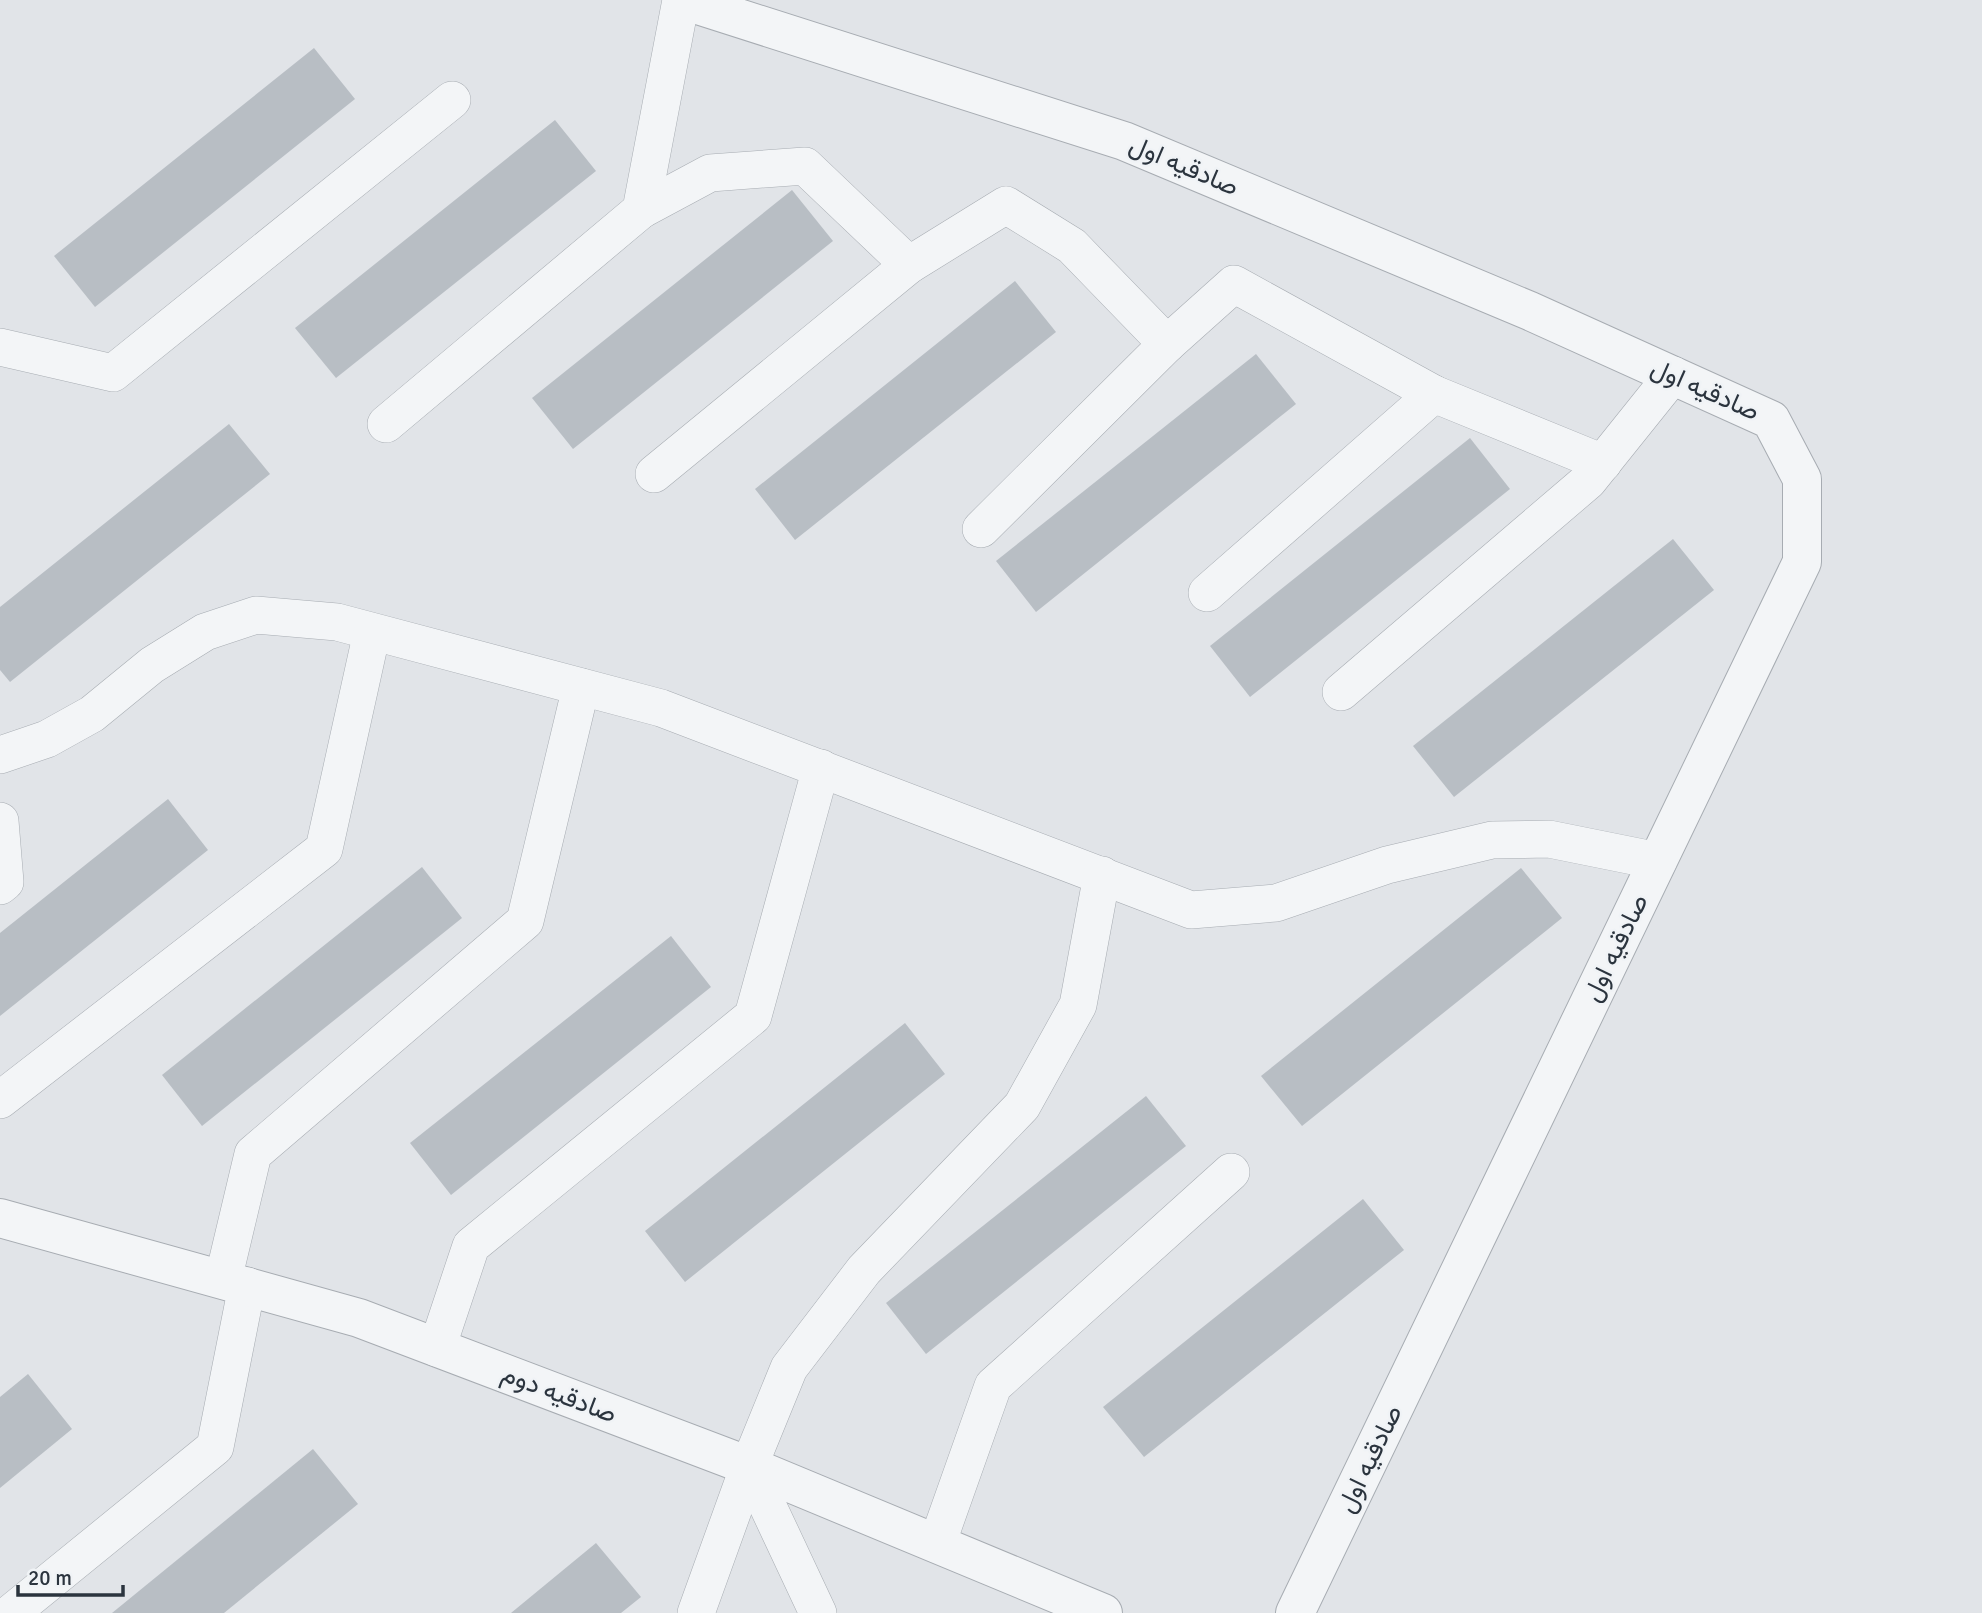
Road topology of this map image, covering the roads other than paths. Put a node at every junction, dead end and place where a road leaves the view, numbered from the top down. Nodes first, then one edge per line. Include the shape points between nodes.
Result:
1 (682, 0) edge
2 (452, 100) dead end
3 (641, 210) junction
4 (909, 265) junction
5 (1167, 344) junction
6 (0, 347) edge
7 (1673, 375) junction
8 (1434, 394) junction
9 (386, 424) dead end
10 (1603, 463) junction
11 (654, 474) dead end
12 (981, 529) dead end
13 (1207, 593) dead end
14 (372, 632) junction
15 (581, 687) junction
16 (1341, 692) dead end
17 (0, 755) edge
18 (821, 768) junction
19 (0, 821) edge
20 (1658, 861) junction
21 (1102, 875) junction
22 (0, 887) edge
23 (0, 1100) edge
24 (1231, 1172) dead end
25 (0, 1218) edge
26 (235, 1283) junction
27 (437, 1348) junction
28 (749, 1466) junction
29 (937, 1544) junction
30 (11, 1613) edge
31 (696, 1613) edge
32 (818, 1613) edge
33 (1103, 1613) edge
34 (1295, 1613) edge

1 - 3 street
1 - 7 street, صادقیه اول via 1124,141
2 - 6 street via 113,373
3 - 4 street via 710,173 806,166
3 - 9 street
4 - 5 street via 1006,205 1072,246
4 - 11 street
5 - 8 street via 1234,284
5 - 12 street
7 - 10 street
7 - 20 street, صادقیه اول via 1771,420 1802,479 1802,562
8 - 10 street
8 - 13 street
10 - 16 street via 1588,481
14 - 15 street
14 - 17 street via 337,622 256,615 243,619 205,632 152,665 92,714 47,738
14 - 23 street via 324,849
15 - 18 street via 662,708
15 - 26 street via 525,921 253,1154
18 - 21 street
18 - 27 street via 753,1016 471,1246
19 - 22 street via 5,882
20 - 21 street via 1549,839 1492,840 1387,865 1276,903 1191,910
20 - 34 street, صادقیه اول
21 - 28 street via 1077,1005 1022,1106 864,1270 789,1368
24 - 29 street via 993,1386
25 - 26 street, صادقیه دوم
26 - 27 street, صادقیه دوم via 359,1318
26 - 30 street via 215,1447
27 - 28 street, صادقیه دوم
28 - 29 street, صادقیه دوم
28 - 31 street
28 - 32 street
29 - 33 street, صادقیه دوم

